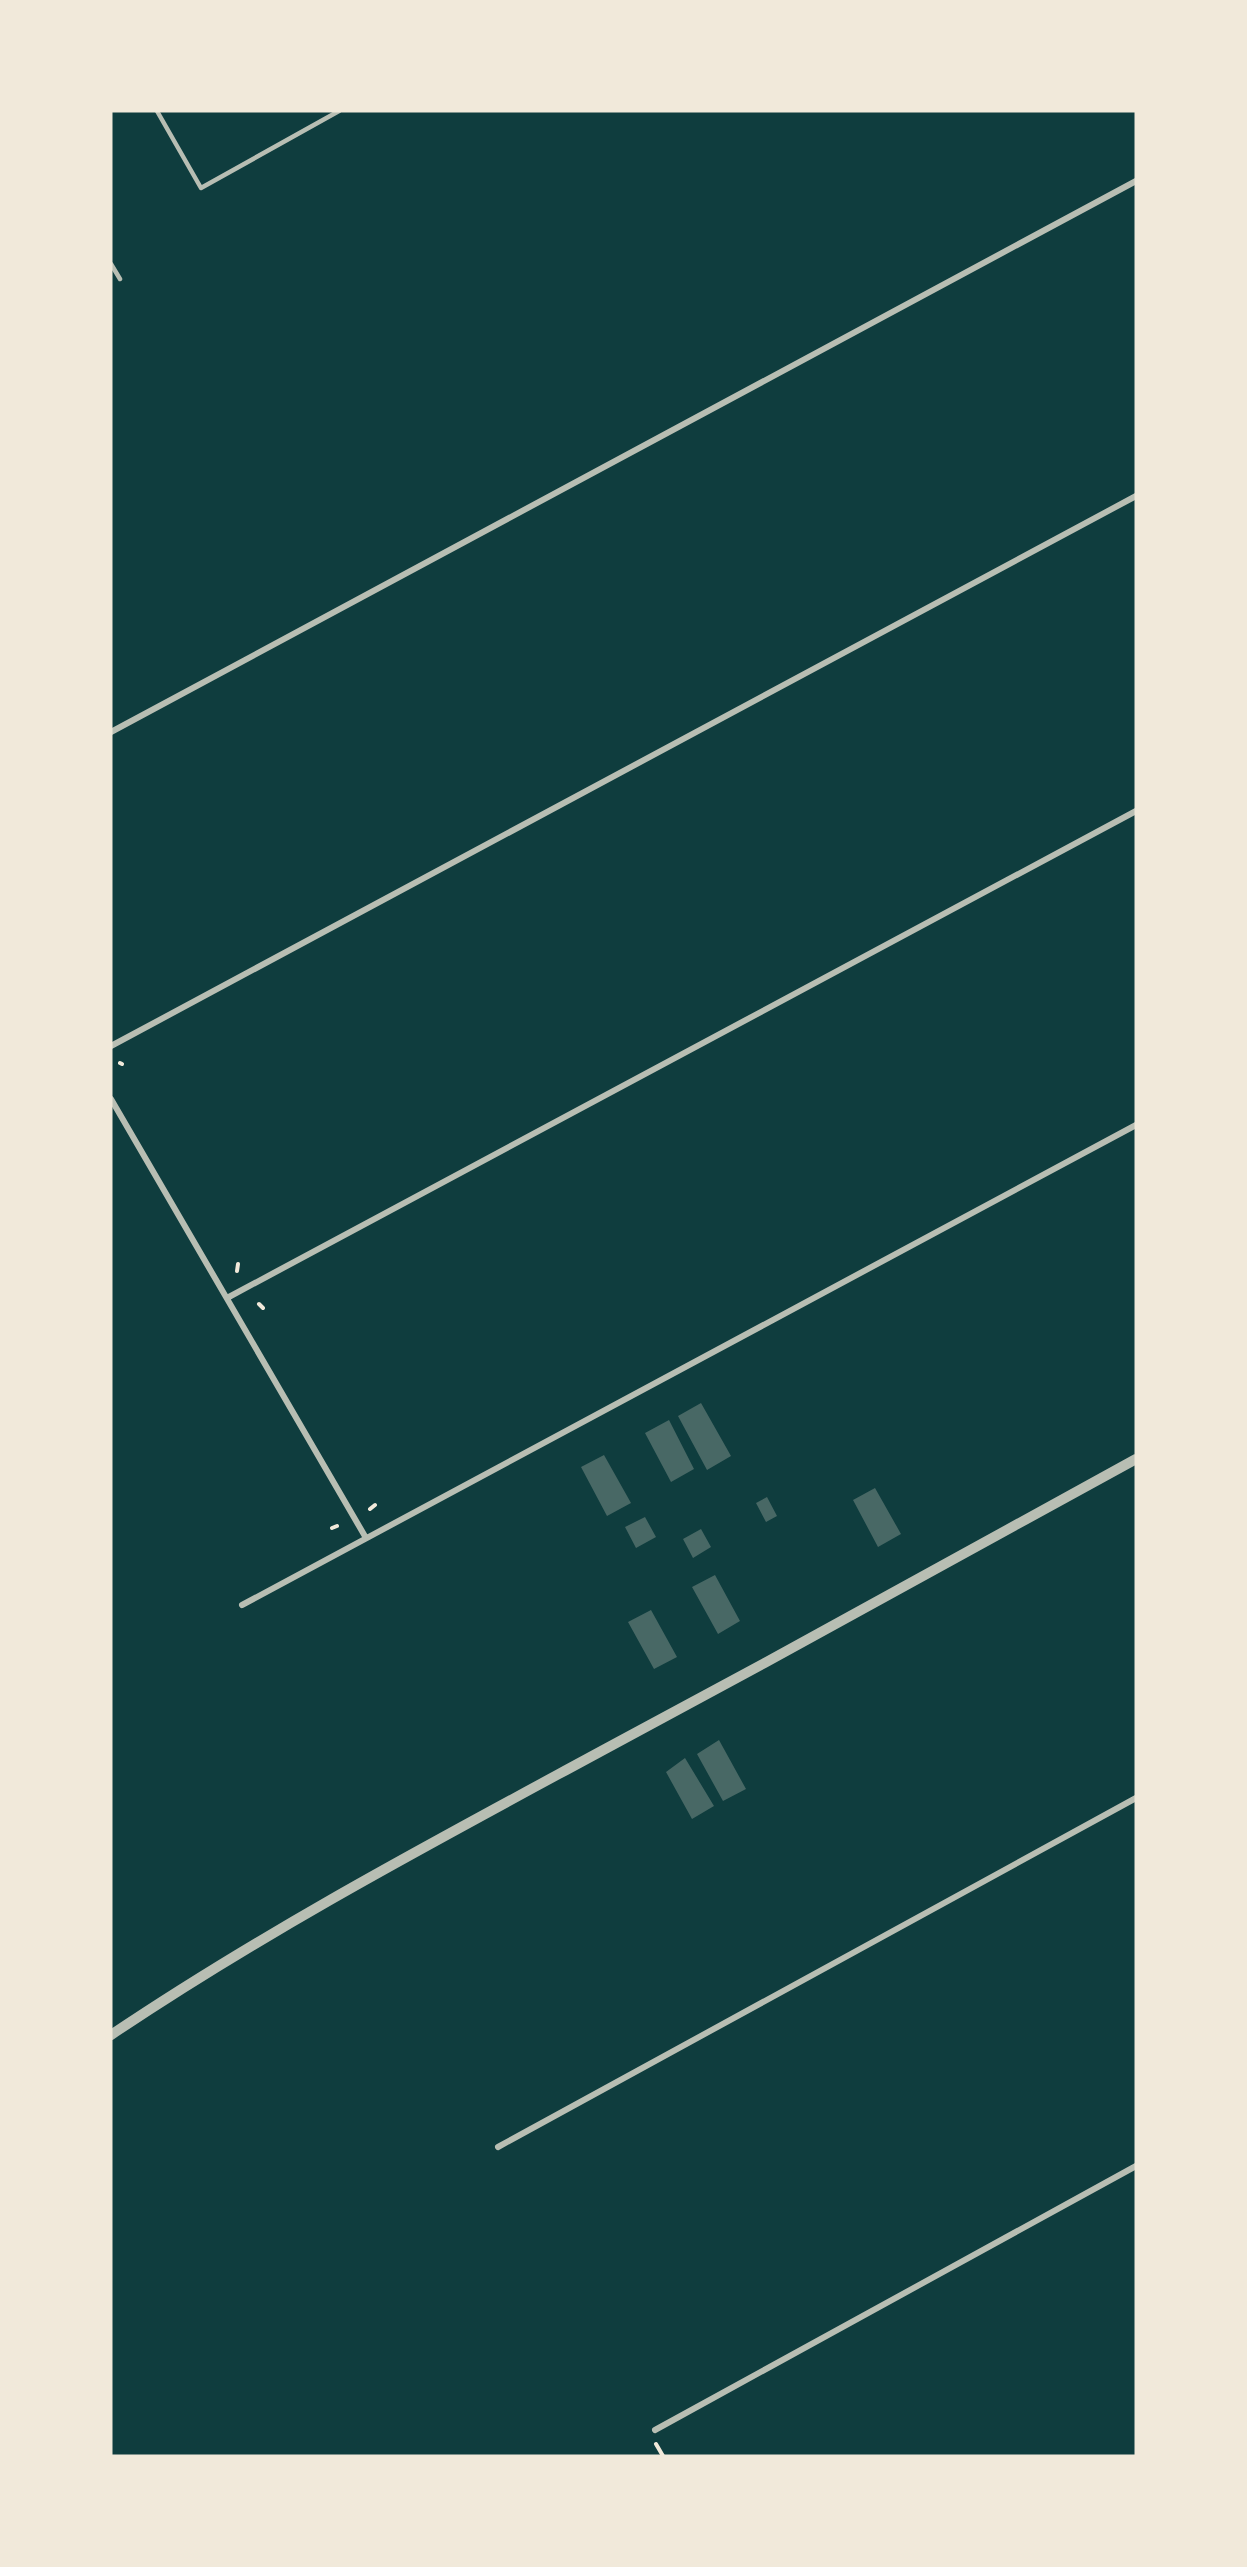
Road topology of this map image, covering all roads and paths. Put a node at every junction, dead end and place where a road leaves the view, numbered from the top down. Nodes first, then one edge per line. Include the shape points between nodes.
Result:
1 (157, 111) edge
2 (339, 111) edge
3 (1136, 181) edge
4 (111, 264) edge
5 (120, 279) dead end
6 (1136, 496) edge
7 (111, 732) edge
8 (1136, 811) edge
9 (111, 1046) edge
10 (111, 1099) edge
11 (1136, 1125) edge
12 (238, 1264) dead end
13 (237, 1271) dead end
14 (227, 1298) junction
15 (1136, 1459) edge
16 (375, 1505) dead end
17 (370, 1509) dead end
18 (337, 1526) dead end
19 (332, 1528) dead end
20 (366, 1538) junction
21 (242, 1605) dead end
22 (1136, 1798) edge
23 (111, 2035) edge
24 (498, 2147) dead end
25 (1136, 2166) edge
26 (655, 2430) dead end

1 - 2 lane via 201,188
3 - 7 street
4 - 5 lane
6 - 9 street
8 - 14 street
10 - 14 street
11 - 20 street
12 - 13 path
14 - 20 street
15 - 23 street via 389,1865 253,1943
16 - 17 path
18 - 19 path
20 - 21 street
22 - 24 street
25 - 26 street

